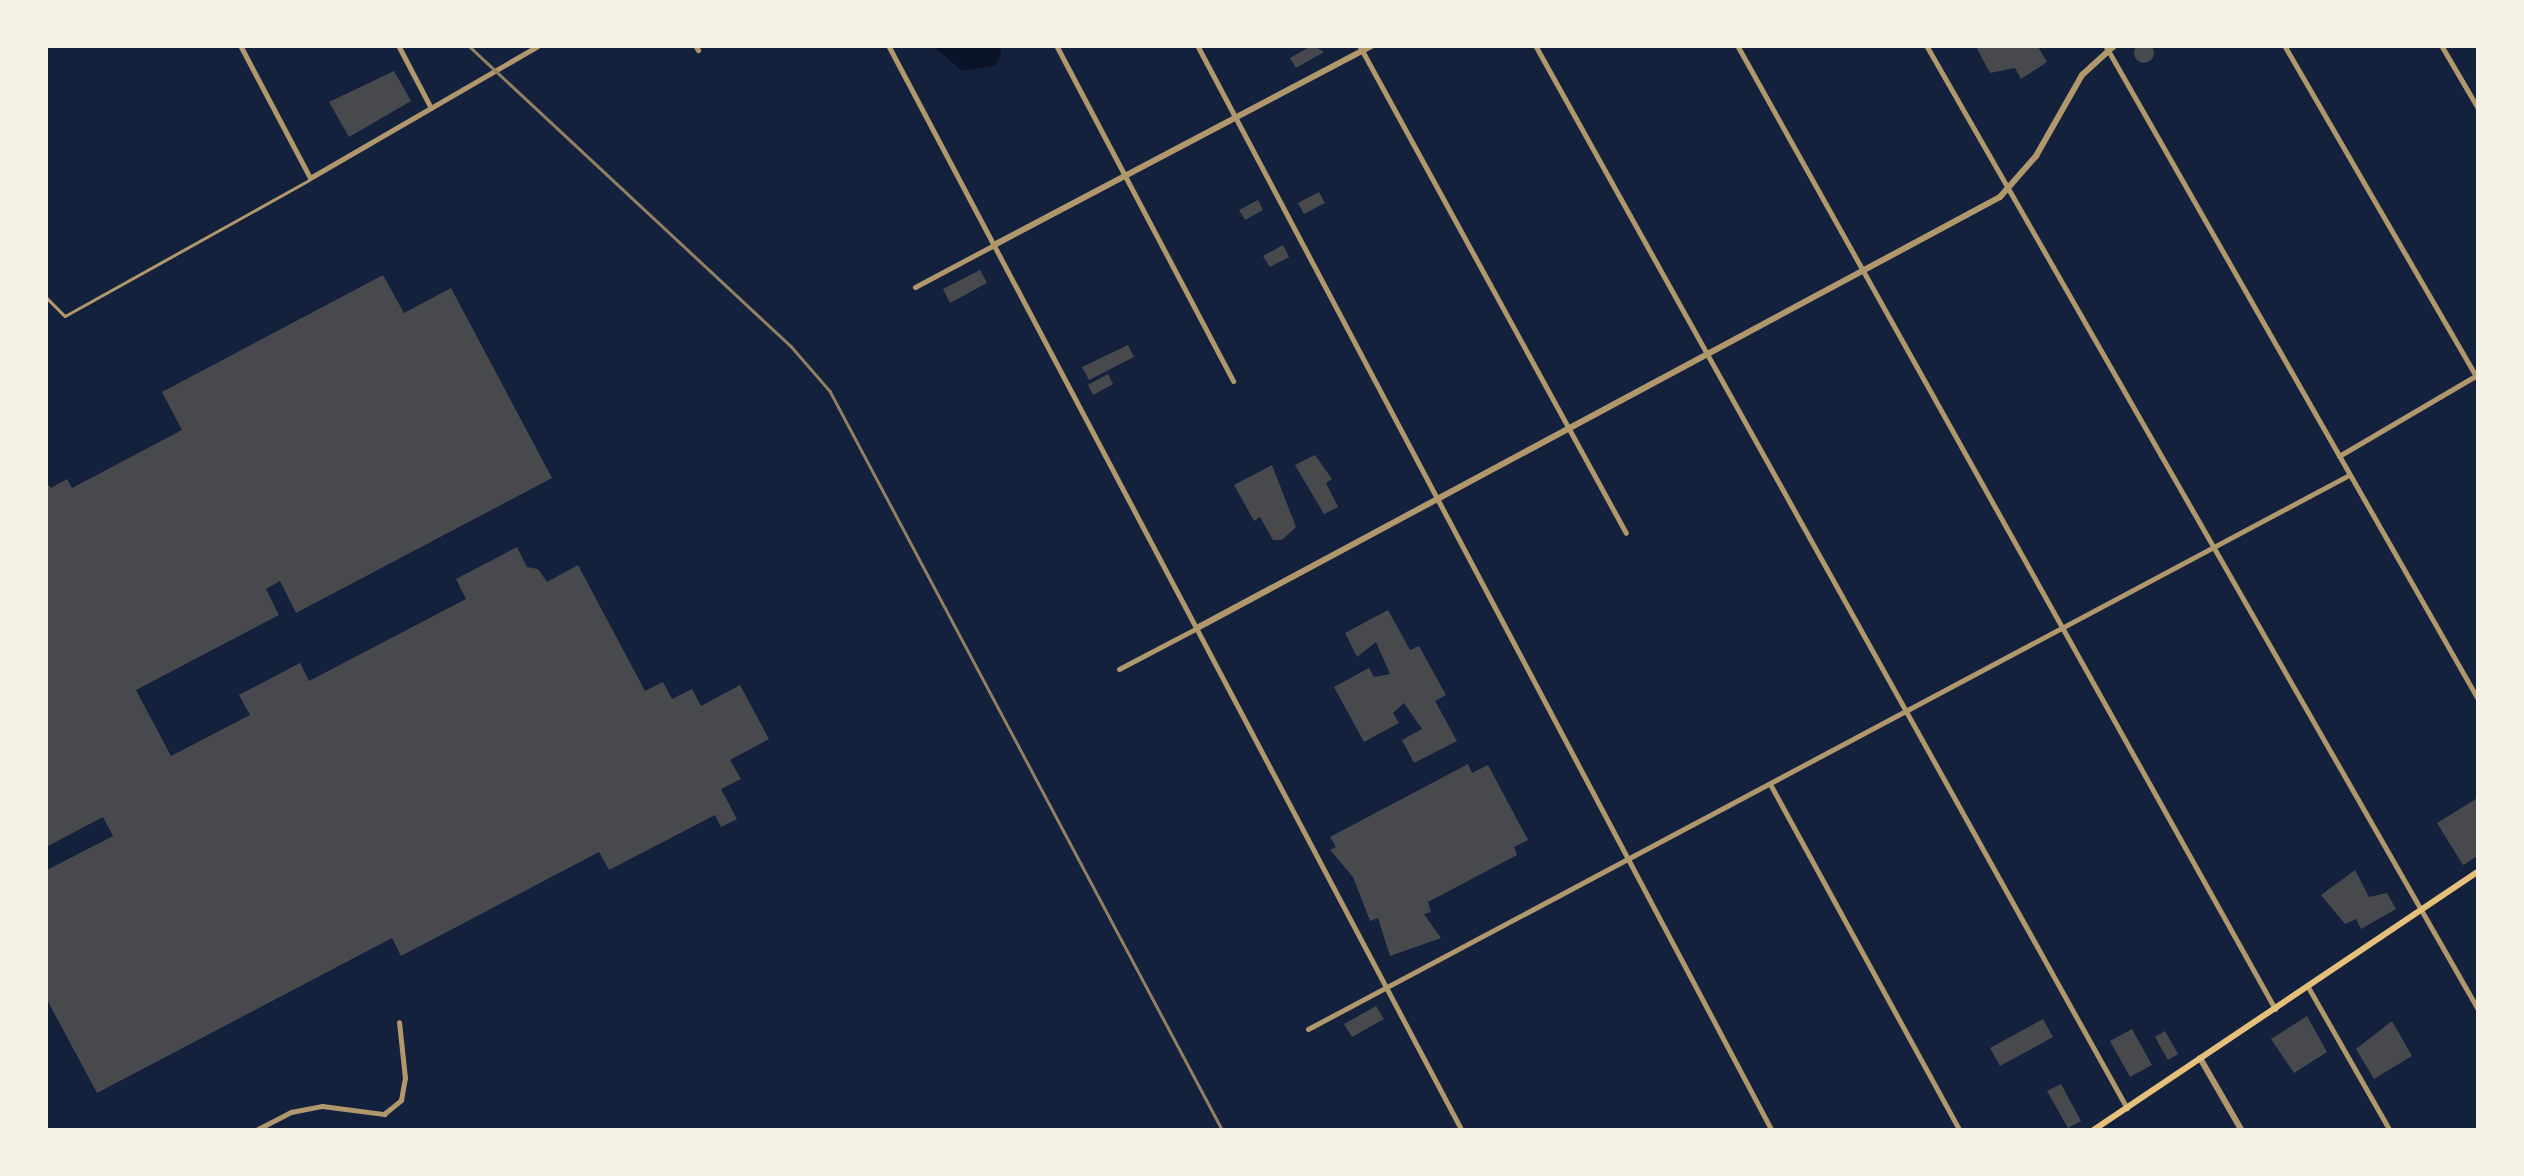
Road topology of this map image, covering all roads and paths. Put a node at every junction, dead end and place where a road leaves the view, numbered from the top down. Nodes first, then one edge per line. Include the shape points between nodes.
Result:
1 (240, 45) edge
2 (398, 45) edge
3 (539, 45) edge
4 (888, 45) edge
5 (1056, 45) edge
6 (1197, 45) edge
7 (1372, 45) edge
8 (1535, 45) edge
9 (1738, 45) edge
10 (1926, 45) edge
11 (2284, 45) edge
12 (2441, 45) edge
13 (2109, 47) edge
14 (1360, 48) edge
15 (431, 108) junction
16 (2479, 110) edge
17 (1236, 118) junction
18 (1126, 176) junction
19 (310, 178) junction
20 (2008, 189) junction
21 (994, 246) junction
22 (1865, 274) junction
23 (916, 288) dead end
24 (45, 296) edge
25 (1708, 357) junction
26 (2478, 377) edge
27 (1233, 381) dead end
28 (1571, 430) junction
29 (2338, 456) junction
30 (2349, 475) junction
31 (1438, 501) junction
32 (1626, 533) dead end
33 (2213, 549) junction
34 (1196, 628) junction
35 (2063, 629) junction
36 (1119, 669) dead end
37 (2479, 702) edge
38 (1906, 712) junction
39 (1770, 784) junction
40 (1628, 860) junction
41 (2479, 871) edge
42 (2419, 911) junction
43 (1386, 987) junction
44 (2308, 987) junction
45 (2275, 1009) junction
46 (2479, 1011) edge
47 (398, 1022) dead end
48 (1308, 1028) dead end
49 (2200, 1058) junction
50 (2127, 1108) junction
51 (2096, 1130) edge
52 (254, 1131) edge
53 (1462, 1131) edge
54 (1772, 1131) edge
55 (1960, 1131) edge
56 (2242, 1131) edge
57 (2390, 1131) edge

1 - 19 street
2 - 15 street
3 - 15 street
4 - 21 street
5 - 18 street
6 - 17 street
7 - 14 street
8 - 25 street
9 - 22 street
10 - 20 street
11 - 26 street
12 - 16 street
13 - 20 street via 2082,75 2036,156
13 - 29 street
14 - 17 street
14 - 28 street
15 - 19 street
17 - 18 street
17 - 31 street
18 - 21 street
18 - 27 street
19 - 24 lane via 65,316
20 - 22 street
20 - 33 street
21 - 23 street
21 - 34 street
22 - 25 street
22 - 35 street
25 - 28 street
25 - 38 street
26 - 29 street
28 - 31 street
28 - 32 street
29 - 30 street
30 - 33 street
30 - 37 street
31 - 34 street
31 - 40 street
33 - 35 street
33 - 42 street
34 - 36 street
34 - 43 street
35 - 38 street
35 - 45 street
38 - 39 street
38 - 50 street
39 - 40 street
39 - 55 street
40 - 43 street
40 - 54 street
41 - 42 main road
42 - 44 main road
42 - 46 street
43 - 48 street
43 - 53 street
44 - 45 main road
44 - 57 street
45 - 49 main road
47 - 52 street via 405,1078 401,1100 384,1114 322,1106 291,1112
49 - 50 main road
49 - 56 street
50 - 51 main road

